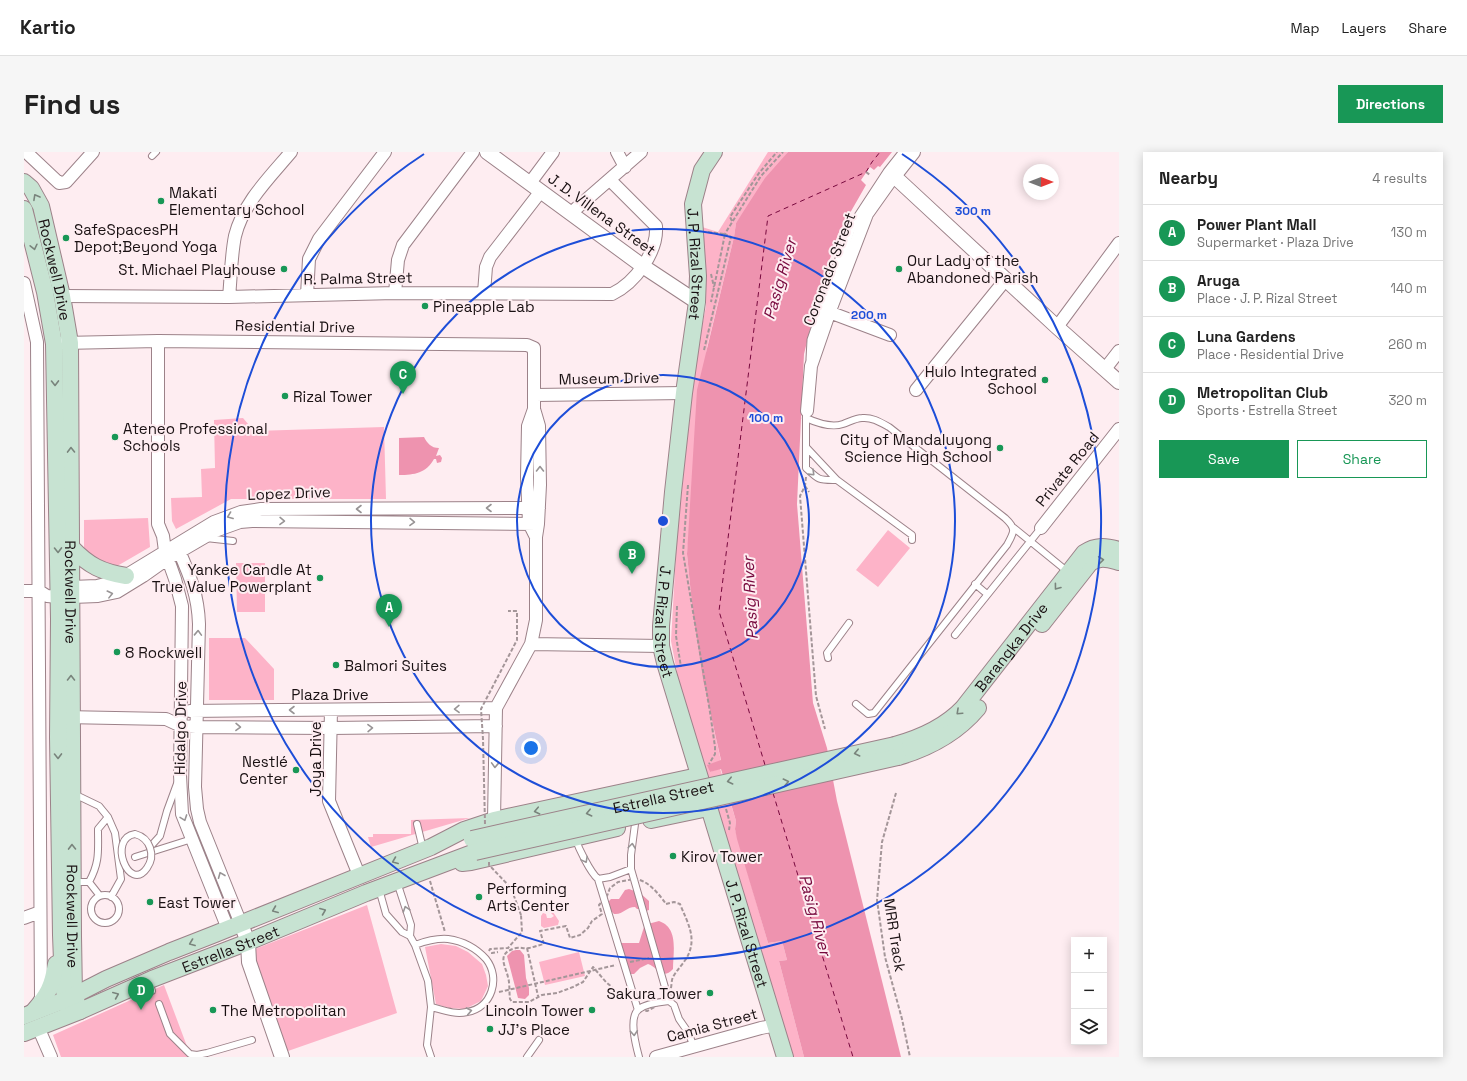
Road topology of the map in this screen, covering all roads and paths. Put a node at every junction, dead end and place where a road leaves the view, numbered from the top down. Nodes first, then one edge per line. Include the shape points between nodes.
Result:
1 (26, 152) edge
2 (93, 152) edge
3 (291, 152) edge
4 (385, 152) edge
5 (473, 152) edge
6 (487, 152) edge
7 (553, 152) edge
8 (617, 152) edge
9 (641, 152) edge
10 (777, 152) edge
11 (783, 152) edge
12 (904, 152) edge
13 (913, 152) edge
14 (709, 153) edge
15 (625, 167) junction
16 (866, 172) dead end
17 (870, 175) dead end
18 (894, 176) junction
19 (610, 180) junction
20 (24, 182) edge
21 (530, 183) junction
22 (541, 191) junction
23 (24, 209) edge
24 (571, 213) junction
25 (731, 222) junction
26 (705, 231) dead end
27 (726, 233) junction
28 (1119, 243) edge
29 (644, 267) junction
30 (710, 267) dead end
31 (1006, 279) junction
32 (24, 283) edge
33 (484, 292) junction
34 (395, 293) junction
35 (307, 295) junction
36 (62, 296) junction
37 (229, 297) junction
38 (697, 302) junction
39 (829, 312) junction
40 (1057, 328) junction
41 (890, 335) dead end
42 (158, 340) junction
43 (70, 343) junction
44 (54, 344) junction
45 (1119, 351) edge
46 (703, 352) dead end
47 (811, 366) junction
48 (1105, 369) junction
49 (1119, 382) edge
50 (916, 390) dead end
51 (684, 393) junction
52 (535, 395) junction
53 (806, 415) junction
54 (1119, 429) edge
55 (807, 448) junction
56 (817, 460) junction
57 (807, 462) junction
58 (837, 480) junction
59 (688, 483) dead end
60 (809, 492) dead end
61 (534, 508) junction
62 (533, 524) junction
63 (1014, 528) junction
64 (1041, 528) joint
65 (163, 536) junction
66 (205, 538) junction
67 (912, 540) dead end
68 (233, 541) dead end
69 (1030, 541) junction
70 (72, 548) junction
71 (178, 548) junction
72 (1119, 550) edge
73 (166, 556) junction
74 (1119, 562) edge
75 (1068, 572) junction
76 (126, 576) junction
77 (975, 584) junction
78 (24, 591) edge
79 (39, 591) junction
80 (65, 592) junction
81 (988, 594) junction
82 (508, 611) dead end
83 (849, 623) dead end
84 (955, 635) dead end
85 (531, 644) junction
86 (661, 646) junction
87 (828, 658) dead end
88 (856, 704) dead end
89 (496, 708) junction
90 (196, 710) junction
91 (331, 710) junction
92 (181, 711) junction
93 (65, 717) junction
94 (166, 719) junction
95 (181, 726) junction
96 (496, 726) junction
97 (196, 727) junction
98 (331, 728) junction
99 (825, 729) dead end
100 (896, 751) junction
101 (708, 763) dead end
102 (180, 775) junction
103 (698, 776) junction
104 (896, 793) dead end
105 (72, 794) junction
106 (621, 794) junction
107 (725, 806) dead end
108 (708, 808) junction
109 (108, 817) junction
110 (489, 823) junction
111 (417, 824) dead end
112 (635, 824) junction
113 (728, 832) dead end
114 (575, 838) junction
115 (192, 839) junction
116 (150, 847) junction
117 (427, 848) junction
118 (472, 848) junction
119 (135, 857) dead end
120 (432, 868) junction
121 (631, 869) junction
122 (359, 875) junction
123 (598, 879) junction
124 (634, 879) junction
125 (81, 882) junction
126 (397, 882) junction
127 (379, 888) junction
128 (100, 896) junction
129 (111, 897) junction
130 (67, 900) junction
131 (40, 912) junction
132 (24, 918) edge
133 (235, 926) junction
134 (67, 936) junction
135 (410, 936) junction
136 (448, 939) junction
137 (242, 945) junction
138 (415, 945) junction
139 (527, 948) junction
140 (490, 949) dead end
141 (498, 952) dead end
142 (492, 956) dead end
143 (656, 956) junction
144 (624, 964) junction
145 (106, 979) junction
146 (491, 994) junction
147 (538, 996) junction
148 (670, 1001) junction
149 (159, 1004) dead end
150 (72, 1005) junction
151 (431, 1007) junction
152 (638, 1010) junction
153 (31, 1019) edge
154 (776, 1025) junction
155 (252, 1040) dead end
156 (539, 1040) dead end
157 (690, 1051) edge
158 (51, 1057) edge
159 (282, 1057) edge
160 (430, 1057) edge
161 (527, 1057) edge
162 (639, 1057) edge
163 (656, 1057) edge
164 (785, 1057) edge
165 (910, 1057) edge

1 - 2 street via 59,183 66,182
3 - 37 street via 247,206 241,219 235,235
4 - 35 street via 319,239 309,259
5 - 34 street via 404,245 398,260
6 - 21 street, J. D. Villena Street
7 - 21 street
8 - 15 street
9 - 15 street
10 - 25 path via 730,217
11 - 25 path via 761,176
12 - 47 street via 850,230 812,340
13 - 18 street, Coronado Street
14 - 38 main road, J. P. Rizal Street via 693,204 698,276
15 - 19 street
16 - 17 path
18 - 31 street
18 - 39 street, Coronado Street via 867,214
19 - 24 street
19 - 29 street via 656,226 655,243
36 -> 20 main road, Rockwell Drive via 41,206 31,188
21 - 22 street, J. D. Villena Street
22 - 24 street, J. D. Villena Street
22 - 33 street via 490,258 486,267
23 -> 44 main road, Rockwell Drive via 45,292
24 - 29 street, J. D. Villena Street
25 - 27 path
26 - 27 path
27 - 30 path via 714,287
27 - 46 path via 732,237
28 - 40 street
29 - 33 street, R. Palma Street via 620,290 612,294
29 - 38 street, J. D. Villena Street
31 - 40 street
31 - 50 street
32 - 79 street via 37,342
33 - 34 street, R. Palma Street
34 - 35 street, R. Palma Street
35 - 37 street, R. Palma Street
36 - 37 street, R. Palma Street
36 - 43 main road, Rockwell Drive
38 - 51 main road, J. P. Rizal Street
39 - 41 street
39 - 47 street, Coronado Street
40 - 48 street
42 - 43 street, Residential Drive
42 - 52 street, Residential Drive via 527,345 534,348
42 - 65 street, Hidalgo Drive via 157,508 158,524
43 - 44 street, Residential Drive
70 -> 43 main road, Rockwell Drive
44 -> 80 main road, Rockwell Drive
45 - 48 street
47 - 53 street, Coronado Street
48 - 49 street
51 - 52 street, Museum Drive
51 - 86 main road, J. P. Rizal Street via 672,500
52 - 61 street via 534,409 528,426
53 - 55 lane
53 - 63 lane via 817,423 828,425 860,418 870,418 883,424 1005,518
54 - 64 street, Private Road
55 - 56 lane
55 - 57 lane
56 - 57 lane
56 - 58 lane
57 -> 58 lane via 806,468 818,479
58 - 67 lane via 912,535
59 - 101 path via 683,553 715,754
60 - 99 path via 805,486 800,496 816,696
61 - 62 street
61 -> 71 street, Lopez Drive via 261,509 230,515 214,522
66 -> 62 street, Lopez Drive via 227,526 252,521
62 - 85 street via 536,537 536,620
63 - 69 lane
63 - 77 lane via 1007,545
64 - 69 lane
65 - 71 street
65 - 73 street, Hidalgo Drive
66 - 68 lane
66 - 71 street, Lopez Drive
69 - 75 lane
69 - 81 lane
70 - 76 main road via 83,560 96,568
70 - 80 main road, Rockwell Drive
71 - 73 street, Lopez Drive
90 -> 71 street, Hidalgo Drive via 198,606 193,584
72 - 75 main road, Barangka Drive via 1102,547 1088,550
73 - 76 street, Lopez Drive
80 -> 73 street, Lopez Drive via 98,596 117,592 143,576
73 - 92 street, Hidalgo Drive via 181,602
100 -> 74 main road, Barangka Drive via 911,753 959,727 982,703 1090,563 1102,558
75 -> 100 main road, Barangka Drive via 958,714 934,730 910,740
76 - 80 street, Lopez Drive via 104,585
77 - 81 lane
77 - 88 lane via 874,713 868,714
78 - 79 street
79 - 80 street via 46,587
79 - 131 street
80 - 93 main road, Rockwell Drive
81 - 84 lane
82 - 110 path, bridge via 517,611 517,640 481,709 483,804
83 - 87 lane via 827,653
85 - 86 street
85 - 89 street
86 - 103 main road, J. P. Rizal Street
89 -> 91 street, Plaza Drive
89 - 96 street
91 -> 90 street, Plaza Drive
90 - 92 street, Plaza Drive
90 - 97 street, Hidalgo Drive
91 - 98 street, Joya Drive
92 - 94 street, Plaza Drive
92 - 95 street, Hidalgo Drive
93 - 94 street, Plaza Drive
93 - 105 main road, Rockwell Drive
93 -> 130 main road, Rockwell Drive
94 - 95 street, Plaza Drive
95 - 97 street, Plaza Drive
95 - 102 street, Hidalgo Drive
98 -> 96 street, Plaza Drive
96 -> 110 street
97 -> 98 street, Plaza Drive
133 -> 97 street, Hidalgo Drive via 197,809
98 - 122 street, Joya Drive via 329,801
100 - 118 main road, Estrella Street, bridge
102 -> 115 street, Hidalgo Drive via 182,814
102 - 116 lane via 160,836
103 - 106 main road, Estrella Street
103 - 108 main road, J. P. Rizal Street
104 - 165 path, MRR Track via 882,842 876,900 885,957
105 - 109 lane via 99,806
125 -> 105 main road, Rockwell Drive
106 -> 110 main road, Estrella Street
106 - 112 main road via 635,803
107 - 113 path via 730,823
108 - 112 main road, Estrella Street
108 - 154 main road, J. P. Rizal Street
109 - 125 lane via 98,829 97,865
109 - 129 lane via 115,833 121,879
110 - 118 main road, Estrella Street
111 - 117 lane
112 - 114 main road, Estrella Street
121 -> 112 lane
114 - 118 main road, Estrella Street
114 -> 123 lane via 593,875
115 - 119 lane
115 - 133 street, Hidalgo Drive
116 - 116 lane, bridge via 147,840 135,834 125,840 122,854 130,874 138,874 146,869 152,854
117 - 118 main road, Estrella Street
117 -> 122 main road, Estrella Street
118 - 120 main road, Estrella Street
118 - 140 path, bridge via 511,888 520,914 522,932 508,948
120 - 126 main road, Estrella Street
120 - 136 path
121 - 123 lane
121 - 124 lane
122 -> 133 main road, Estrella Street
123 - 144 lane
124 - 139 path via 618,882 610,888 599,905 602,914 580,935 570,938 566,926 540,931 544,944
124 - 143 lane
124 - 147 path via 646,882 666,904 680,904 690,927 691,949 673,978 670,991 657,1006 647,1011 643,1010 631,998 622,996 615,990 593,967 583,982 557,993
125 - 128 lane
125 - 130 main road, Rockwell Drive
126 - 127 main road, Estrella Street
135 -> 126 lane via 411,925
127 - 135 lane via 386,914 402,932
137 -> 127 main road, Estrella Street
128 - 129 lane
128 - 129 lane via 93,902 91,911 96,919 104,923 113,920 118,913 117,904
130 - 134 main road, Rockwell Drive
131 - 132 street
131 - 153 street via 41,997
133 - 137 street
133 -> 145 main road, Estrella Street
134 - 145 main road via 80,969 88,977
134 - 150 main road, Rockwell Drive
134 - 153 main road via 49,992
135 - 138 lane
136 - 138 lane via 431,940
136 - 146 lane via 474,948 486,960 492,972
150 -> 137 main road, Estrella Street via 150,986
137 - 159 street
138 - 151 lane via 428,981
139 - 147 path
139 - 147 path via 510,950 503,958 510,999 512,1002 529,1002
141 - 142 path via 492,953
143 - 144 path
143 - 148 lane
144 - 146 path
144 - 152 lane
145 - 150 main road, Estrella Street
151 -> 146 lane via 466,1013 485,1004
148 - 152 lane
148 - 157 lane via 688,1032
149 - 155 lane via 170,1034 190,1054 207,1053
150 - 153 main road, Estrella Street
151 - 160 lane via 427,1045
152 -> 162 lane via 634,1015 634,1025
153 - 158 street
154 - 157 street, Camia Street
154 - 164 main road, J. P. Rizal Street
156 - 161 lane
157 - 163 street, Camia Street

